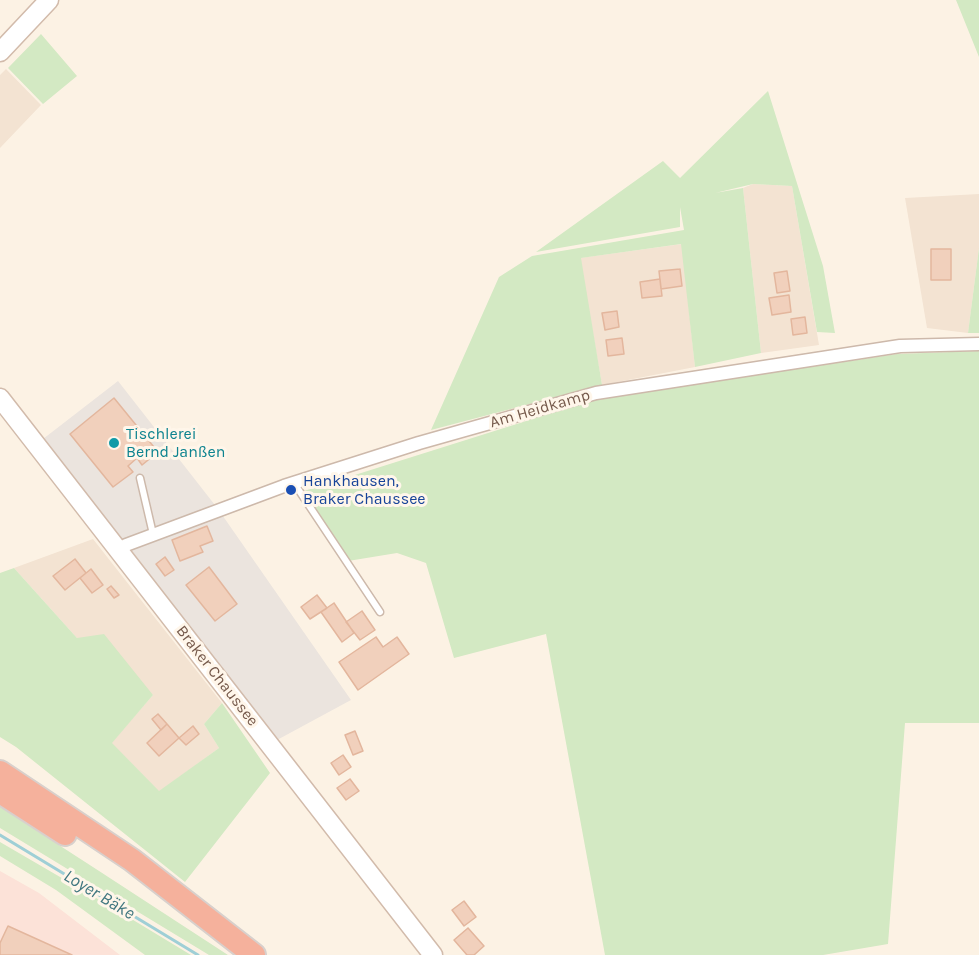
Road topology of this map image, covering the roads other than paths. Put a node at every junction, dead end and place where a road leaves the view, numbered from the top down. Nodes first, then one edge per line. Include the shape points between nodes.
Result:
1 (49, 0) edge
2 (0, 52) edge
3 (979, 344) edge
4 (0, 398) edge
5 (140, 478) dead end
6 (294, 483) junction
7 (153, 534) junction
8 (119, 551) junction
9 (380, 612) dead end
10 (0, 772) edge
11 (0, 792) edge
12 (227, 934) junction
13 (254, 955) edge
14 (433, 955) edge

1 - 2 street
3 - 6 street, Am Heidkamp via 900,346 596,393
4 - 8 street, Braker Chaussee
5 - 7 lane
6 - 7 street, Am Heidkamp
6 - 9 lane
7 - 8 street, Am Heidkamp
8 - 14 street, Braker Chaussee
10 - 12 highway via 132,860
11 - 12 highway
12 - 13 highway

